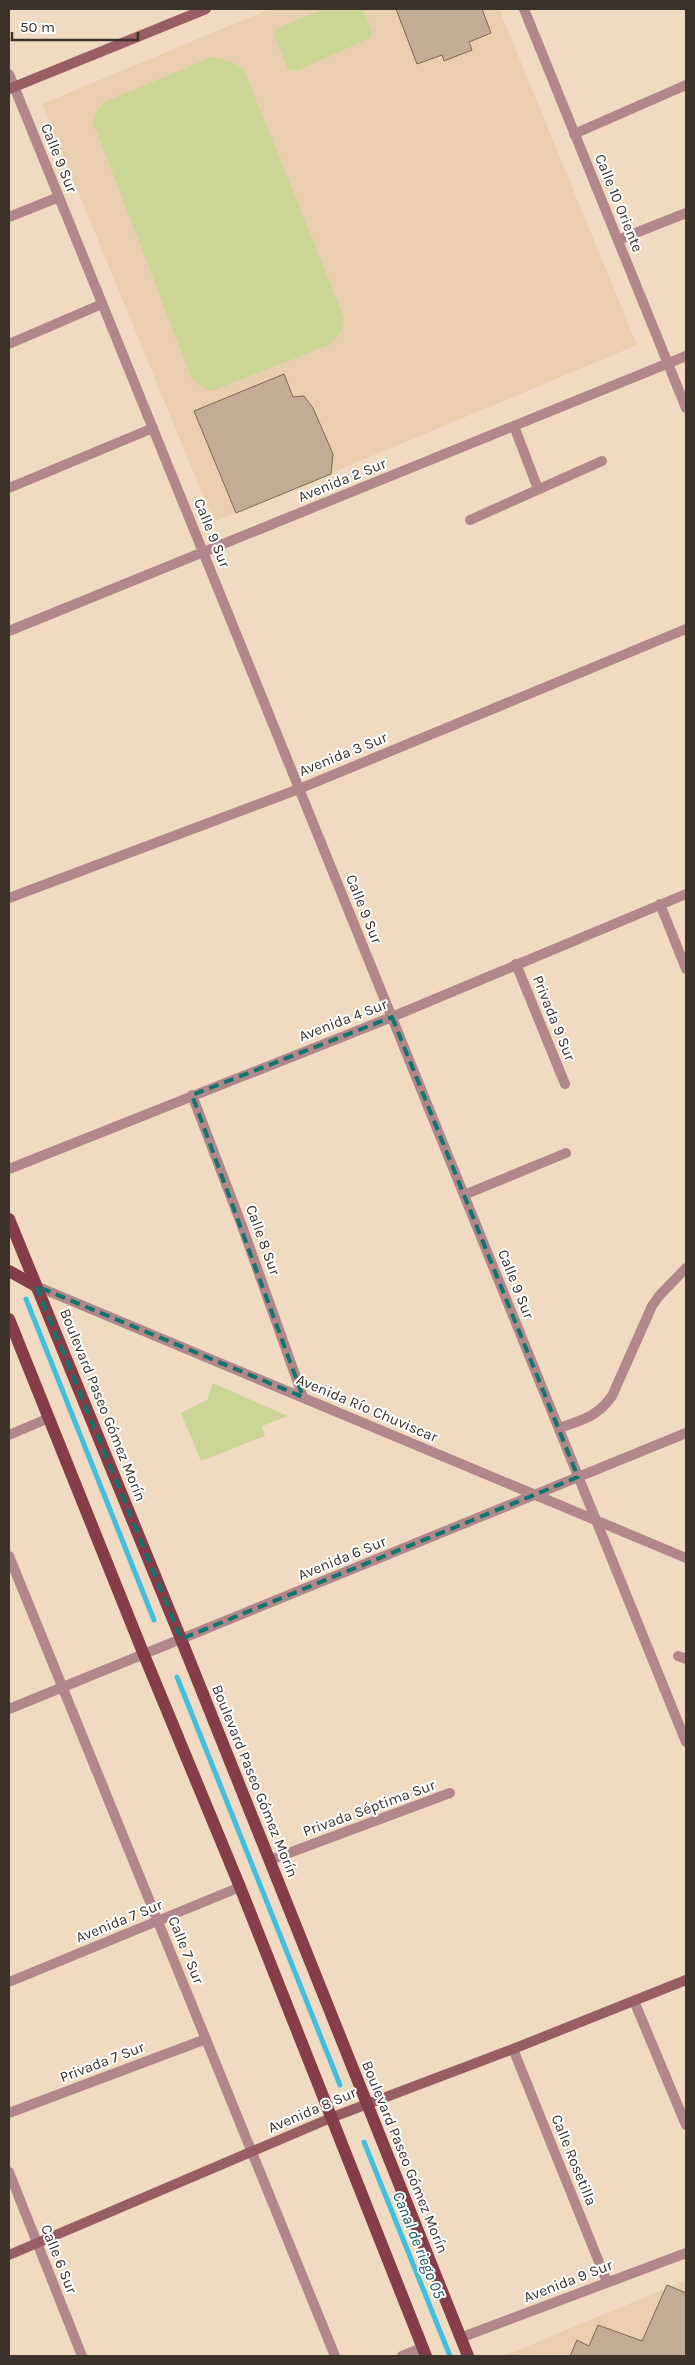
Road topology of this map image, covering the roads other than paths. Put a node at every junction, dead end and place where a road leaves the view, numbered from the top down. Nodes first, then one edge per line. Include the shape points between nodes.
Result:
1 (206, 9) edge
2 (524, 9) edge
3 (9, 74) edge
4 (686, 86) edge
5 (11, 87) edge
6 (574, 134) junction
7 (59, 197) junction
8 (686, 213) edge
9 (9, 217) edge
10 (618, 240) junction
11 (102, 304) junction
12 (9, 344) edge
13 (686, 356) edge
14 (668, 364) junction
15 (686, 408) edge
16 (514, 426) junction
17 (153, 428) junction
18 (602, 461) dead end
19 (9, 488) edge
20 (538, 489) junction
21 (470, 520) dead end
22 (203, 552) junction
23 (686, 629) edge
24 (9, 631) edge
25 (299, 788) junction
26 (686, 894) edge
27 (9, 898) edge
28 (660, 904) junction
29 (516, 964) junction
30 (686, 969) edge
31 (392, 1017) junction
32 (565, 1084) dead end
33 (192, 1095) junction
34 (566, 1153) dead end
35 (9, 1170) edge
36 (464, 1195) junction
37 (9, 1219) edge
38 (686, 1268) edge
39 (9, 1270) edge
40 (36, 1286) junction
41 (9, 1319) edge
42 (303, 1397) junction
43 (49, 1418) junction
44 (559, 1428) junction
45 (686, 1433) edge
46 (9, 1435) edge
47 (578, 1477) junction
48 (536, 1494) junction
49 (596, 1520) junction
50 (9, 1556) edge
51 (686, 1558) edge
52 (181, 1639) junction
53 (144, 1655) junction
54 (62, 1687) junction
55 (9, 1709) edge
56 (686, 1742) edge
57 (450, 1794) dead end
58 (270, 1860) junction
59 (240, 1887) junction
60 (158, 1921) junction
61 (686, 1980) edge
62 (9, 1982) edge
63 (634, 2000) junction
64 (206, 2039) junction
65 (513, 2049) junction
66 (367, 2104) junction
67 (9, 2113) edge
68 (333, 2117) junction
69 (686, 2125) edge
70 (252, 2153) junction
71 (9, 2172) edge
72 (37, 2243) junction
73 (686, 2253) edge
74 (9, 2255) edge
75 (608, 2282) junction
76 (460, 2338) junction
77 (424, 2352) edge
78 (82, 2356) edge
79 (335, 2356) edge
80 (402, 2356) edge
81 (468, 2356) edge

1 - 5 main road
2 - 6 street, Calle 10 Oriente
3 - 5 street, Calle 9 Sur
4 - 6 street
5 - 7 street, Calle 9 Sur
6 - 10 street, Calle 10 Oriente
7 - 9 street
7 - 11 street, Calle 9 Sur
8 - 10 street
10 - 14 street, Calle 10 Oriente
11 - 12 street
11 - 17 street, Calle 9 Sur
13 - 14 street, Avenida 2 Sur
14 - 15 street, Calle 10 Oriente
14 - 16 street, Avenida 2 Sur
16 - 20 street
16 - 22 street, Avenida 2 Sur
17 - 19 street
17 - 22 street, Calle 9 Sur
18 - 20 street
20 - 21 street
22 - 24 street, Avenida 2 Sur
22 - 25 street, Calle 9 Sur
23 - 25 street, Avenida 3 Sur
25 - 27 street, Avenida 3 Sur
25 - 31 street, Calle 9 Sur
26 - 28 street, Avenida 4 Sur
28 - 29 street, Avenida 4 Sur
28 - 30 street
29 - 31 street, Avenida 4 Sur
29 - 32 street, Privada 9 Sur
31 - 33 street, Avenida 4 Sur
31 - 36 street, Calle 9 Sur
33 - 35 street, Avenida 4 Sur
33 - 42 street, Calle 8 Sur
34 - 36 street
36 - 44 street, Calle 9 Sur
37 - 40 main road, Boulevard Paseo Gómez Morín
38 - 44 street via 652,1306 604,1408 595,1415
39 - 40 main road
40 - 42 street, Avenida Río Chuviscar
40 - 52 main road, Boulevard Paseo Gómez Morín
41 - 43 main road
42 - 48 street, Avenida Río Chuviscar
43 - 46 street
43 - 53 main road
44 - 47 street, Calle 9 Sur
45 - 47 street, Avenida 6 Sur
47 - 48 street, Avenida 6 Sur
47 - 49 street, Calle 9 Sur
48 - 49 street, Avenida Río Chuviscar
48 - 52 street, Avenida 6 Sur
49 - 51 street, Avenida Río Chuviscar
49 - 56 street, Calle 9 Sur
50 - 54 street, Calle 7 Sur
52 - 53 street, Avenida 6 Sur
52 - 58 main road, Boulevard Paseo Gómez Morín
53 - 54 street, Avenida 6 Sur
53 - 59 main road
54 - 55 street, Avenida 6 Sur
54 - 60 street, Calle 7 Sur
57 - 58 street, Privada Séptima Sur
58 - 66 main road, Boulevard Paseo Gómez Morín
59 - 60 street, Avenida 7 Sur
59 - 68 main road
60 - 62 street, Avenida 7 Sur
60 - 64 street, Calle 7 Sur
61 - 63 main road, Avenida 8 Sur
63 - 65 main road, Avenida 8 Sur
63 - 69 street
64 - 67 street, Privada 7 Sur
64 - 70 street, Calle 7 Sur
65 - 66 main road, Avenida 8 Sur
65 - 75 street, Calle Rosetilla
66 - 68 main road, Avenida 8 Sur
66 - 76 main road, Boulevard Paseo Gómez Morín
68 - 70 main road, Avenida 8 Sur
68 - 77 main road
70 - 72 main road, Avenida 8 Sur
70 - 79 street, Calle 7 Sur
71 - 72 street, Calle 6 Sur
72 - 74 main road, Avenida 8 Sur
72 - 78 street, Calle 6 Sur
73 - 75 street, Avenida 9 Sur
75 - 76 street, Avenida 9 Sur
76 - 81 main road, Boulevard Paseo Gómez Morín
77 - 80 street

